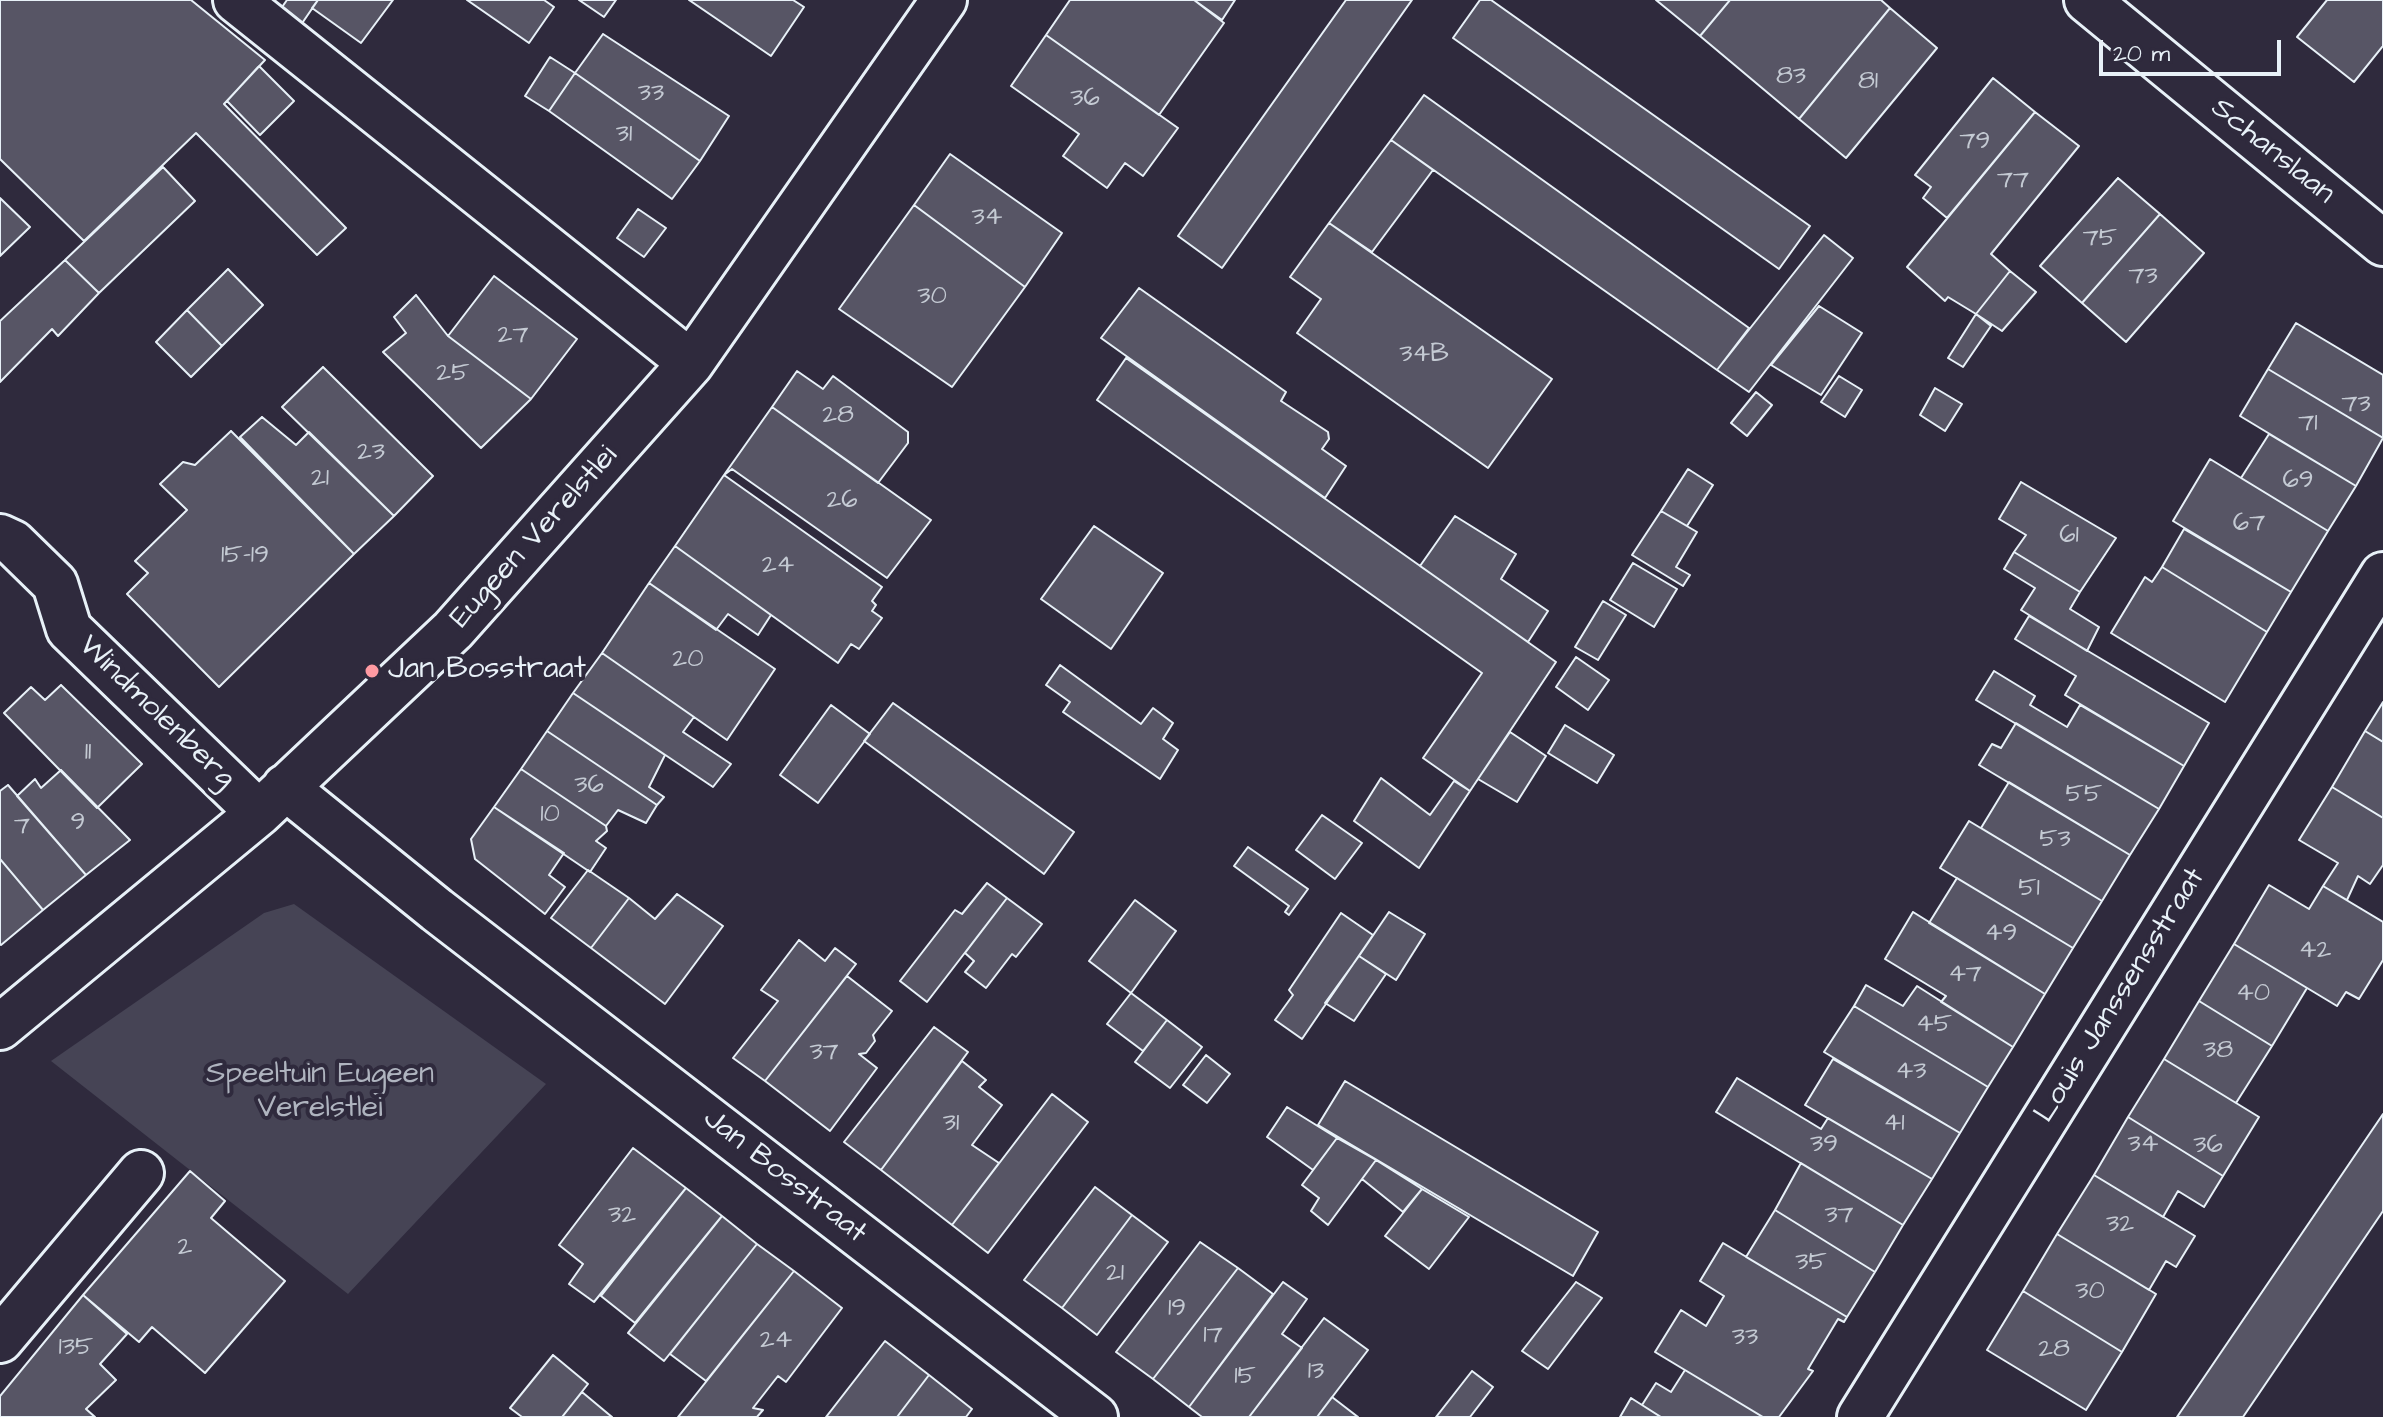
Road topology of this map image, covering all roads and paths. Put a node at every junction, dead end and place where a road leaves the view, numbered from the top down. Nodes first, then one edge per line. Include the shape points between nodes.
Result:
1 (236, 0) edge
2 (944, 0) edge
3 (2087, 0) edge
4 (2383, 243) edge
5 (691, 363) junction
6 (0, 537) edge
7 (2383, 575) edge
8 (272, 800) junction
9 (0, 1027) edge
10 (141, 1173) dead end
11 (0, 1340) edge
12 (1095, 1417) edge
13 (1860, 1417) edge

1 - 5 street
2 - 5 street, Eugeen Verelstlei
3 - 4 street, Schanslaan
5 - 8 street, Eugeen Verelstlei via 453,630
6 - 8 street, Windmolenberg via 55,584 69,629
7 - 13 street, Louis Janssensstraat
8 - 9 street, Eugeen Verelstlei
8 - 12 street, Jan Bosstraat via 437,910
10 - 11 street

